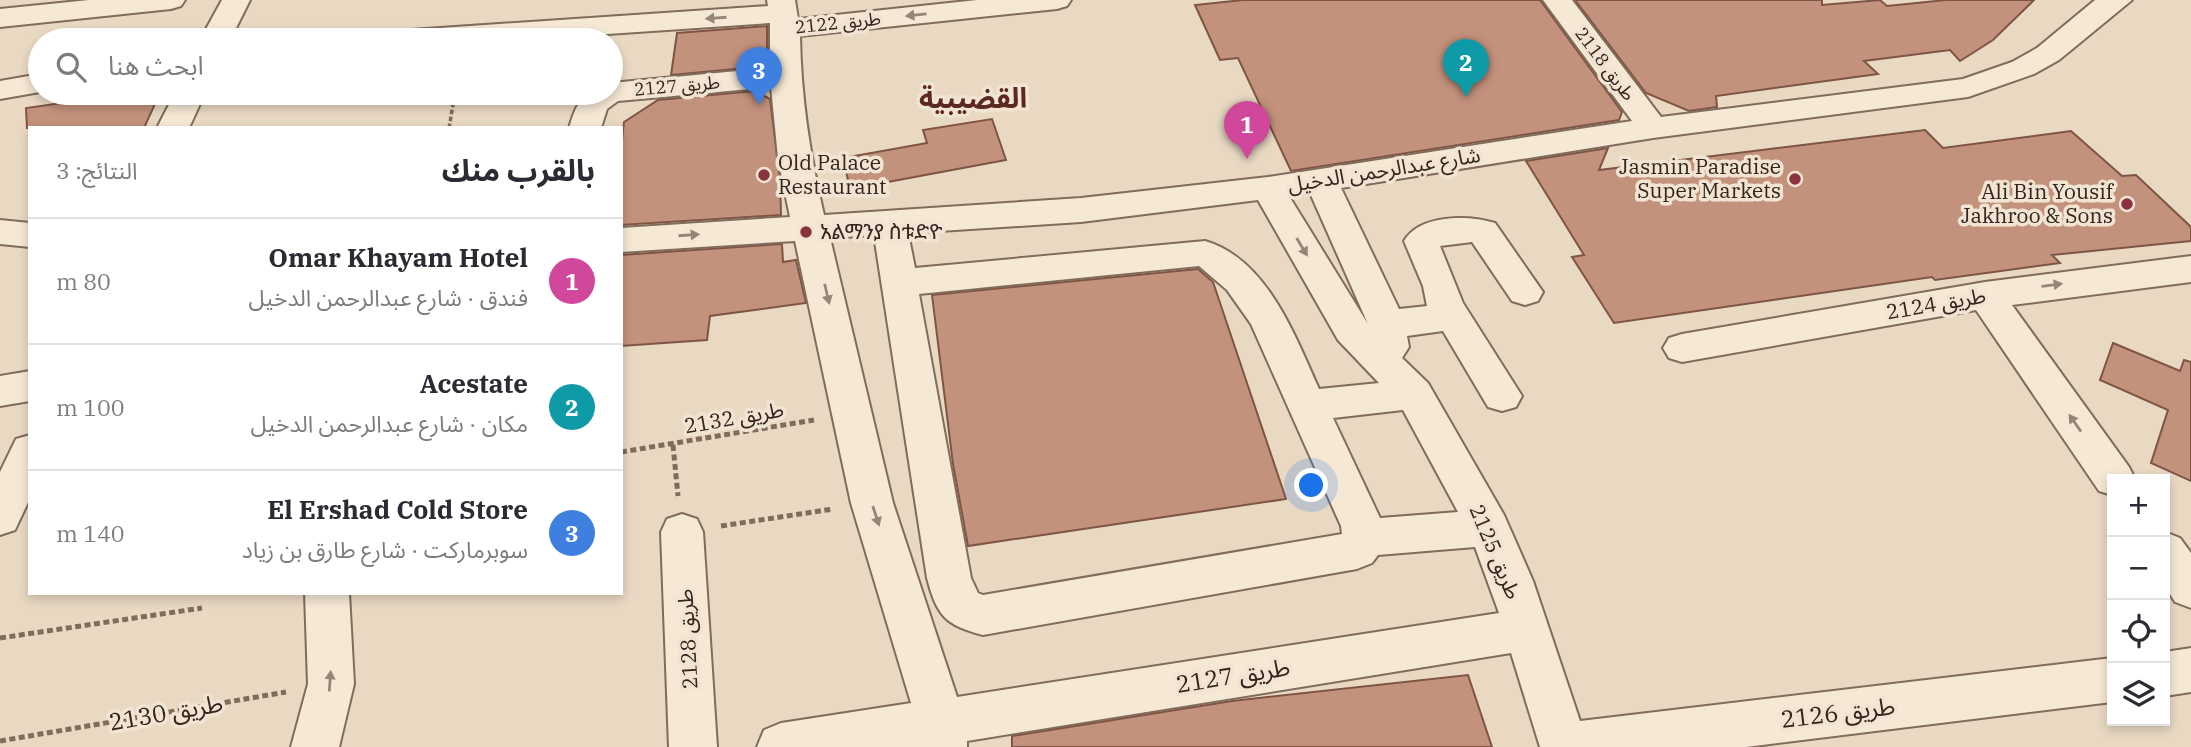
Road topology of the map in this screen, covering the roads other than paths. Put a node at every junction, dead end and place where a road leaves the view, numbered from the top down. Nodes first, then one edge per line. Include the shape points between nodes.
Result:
1 (171, 0) edge
2 (236, 0) edge
3 (1057, 0) edge
4 (1557, 0) edge
5 (2106, 2) edge
6 (93, 4) edge
7 (783, 14) edge
8 (0, 18) edge
9 (78, 28) edge
10 (221, 28) edge
11 (575, 28) edge
12 (785, 76) junction
13 (28, 85) edge
14 (0, 90) edge
15 (623, 91) edge
16 (184, 105) edge
17 (592, 105) edge
18 (174, 126) edge
19 (585, 126) edge
20 (1653, 128) junction
21 (1321, 181) junction
22 (1268, 188) junction
23 (890, 223) junction
24 (812, 228) junction
25 (0, 232) edge
26 (28, 235) edge
27 (623, 240) edge
28 (2191, 269) edge
29 (898, 283) junction
30 (1525, 292) dead end
31 (1985, 295) junction
32 (1447, 307) junction
33 (1387, 324) junction
34 (1682, 348) dead end
35 (1404, 384) junction
36 (28, 386) edge
37 (0, 391) edge
38 (1502, 396) dead end
39 (1307, 405) junction
40 (28, 456) edge
41 (2110, 474) edge
42 (0, 517) edge
43 (1489, 528) junction
44 (682, 531) road end
45 (1364, 538) junction
46 (2170, 558) edge
47 (2191, 589) edge
48 (327, 595) edge
49 (1525, 630) junction
50 (2191, 670) edge
51 (2170, 673) edge
52 (2107, 681) edge
53 (942, 734) edge
54 (315, 747) edge
55 (694, 747) edge
56 (787, 747) edge
57 (1564, 747) edge

1 - 6 street
2 - 10 street
3 -> 7 street, طريق 2122
4 - 20 street, طريق 2118
5 - 20 street, شارع عبدالرحمن الدخيل via 2048,54 1968,88
6 - 8 street
6 - 9 street
7 -> 11 street, طريق 2122
7 - 12 street
12 - 15 street, طريق 2127
12 - 24 street via 794,158
13 - 14 street
16 - 18 street
17 - 19 street, طريق 2127
20 - 21 street, شارع عبدالرحمن الدخيل
21 - 22 street, شارع عبدالرحمن الدخيل
21 - 33 street, طريق 2125
22 - 23 street, شارع عبدالرحمن الدخيل via 1081,210
22 -> 35 street, طريق 2125 via 1352,330
23 - 24 street, شارع عبدالرحمن الدخيل
23 - 29 street
27 -> 24 street, شارع عبدالرحمن الدخيل
24 -> 53 street via 872,503
25 - 26 street
31 -> 28 street, طريق 2124
29 - 39 street via 1205,253 1230,272 1266,318
29 - 45 street via 949,578 956,603 965,611 983,615 1357,550
30 - 32 street via 1483,231 1432,234 1421,241
31 - 34 street, طريق 2124
41 -> 31 street
32 - 33 street via 1439,320
32 - 38 street
33 - 35 street, طريق 2125
35 - 39 street
35 - 43 street, طريق 2125
36 - 37 street
39 - 45 street
40 - 42 street
43 - 45 street
43 - 49 street, طريق 2125
44 - 55 street, طريق 2128
46 - 47 street
54 -> 48 street via 331,684
49 - 53 street, طريق 2127
49 - 57 street, طريق 2125
50 - 51 street
52 - 57 street, طريق 2126
53 - 56 street, طريق 2127

